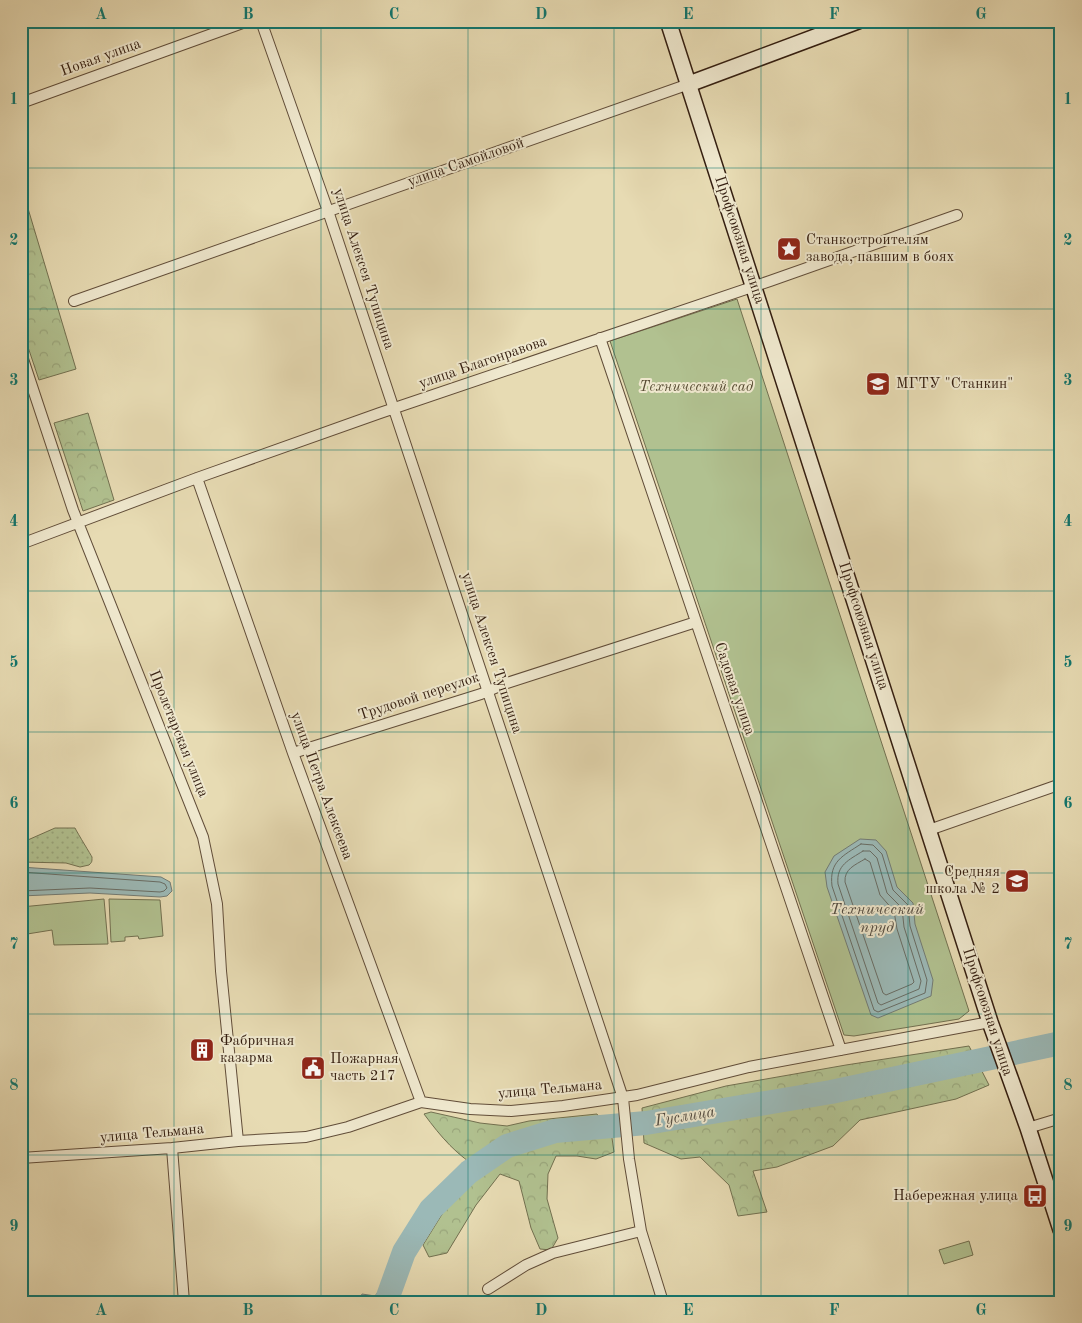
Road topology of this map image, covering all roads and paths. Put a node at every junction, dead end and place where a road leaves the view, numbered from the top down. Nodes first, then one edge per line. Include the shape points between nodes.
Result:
1 (248, 21) edge
2 (261, 21) edge
3 (668, 21) edge
4 (858, 21) edge
5 (690, 84) junction
6 (21, 103) edge
7 (328, 211) junction
8 (957, 215) dead end
9 (753, 286) junction
10 (74, 301) dead end
11 (600, 338) junction
12 (21, 353) edge
13 (394, 409) junction
14 (197, 478) junction
15 (79, 522) junction
16 (21, 544) edge
17 (696, 622) junction
18 (488, 691) junction
19 (293, 753) junction
20 (1061, 784) edge
21 (928, 830) junction
22 (990, 1022) junction
23 (841, 1050) junction
24 (623, 1098) junction
25 (421, 1102) junction
26 (1061, 1118) edge
27 (1028, 1128) junction
28 (238, 1141) junction
29 (172, 1148) junction
30 (21, 1158) edge
31 (1061, 1230) edge
32 (641, 1231) junction
33 (488, 1289) dead end
34 (184, 1302) edge
35 (663, 1302) edge

1 - 6 street, Новая улица
2 - 7 street, улица Алексея Тупицина
3 - 5 main road, Профсоюзная улица
4 - 5 main road, улица Самойловой
5 - 7 street, улица Самойловой
5 - 9 main road, Профсоюзная улица
7 - 10 street, улица Самойловой
7 - 13 street, улица Алексея Тупицина
8 - 9 street, улица Благонравова
9 - 11 street, улица Благонравова
9 - 21 main road, Профсоюзная улица
11 - 13 street, улица Благонравова
11 - 17 street, Садовая улица
12 - 15 street, Пролетарская улица
13 - 14 street, улица Благонравова
13 - 18 street, улица Алексея Тупицина
14 - 15 street, улица Благонравова
14 - 19 street, улица Петра Алексеева
15 - 16 street, улица Благонравова
15 - 28 street, Пролетарская улица via 203,837 217,904
17 - 18 street, Трудовой переулок
17 - 23 street, Садовая улица
18 - 19 street, Трудовой переулок
18 - 24 street, улица Алексея Тупицина
19 - 25 street, улица Петра Алексеева
20 - 21 street
21 - 22 main road, Профсоюзная улица
22 - 23 street, улица Тельмана
22 - 27 main road, Профсоюзная улица
23 - 24 street, улица Тельмана via 749,1067
24 - 25 street, улица Тельмана via 511,1111
24 - 32 street, улица Алексея Тупицина
25 - 28 street, улица Тельмана via 314,1135
26 - 27 street
27 - 31 main road, Профсоюзная улица
28 - 29 street, улица Тельмана
29 - 30 street, улица Тельмана
29 - 34 street
32 - 33 street via 553,1253 526,1265
32 - 35 street, улица Алексея Тупицина

